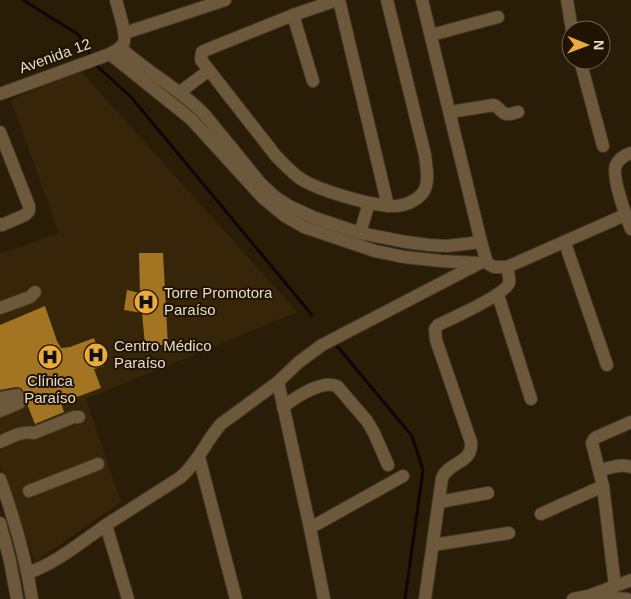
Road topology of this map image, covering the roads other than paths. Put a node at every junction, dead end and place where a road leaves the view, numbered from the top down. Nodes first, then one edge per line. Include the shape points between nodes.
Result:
1 (116, 0) edge
2 (225, 0) edge
3 (338, 0) edge
4 (387, 0) edge
5 (422, 0) edge
6 (566, 0) edge
7 (293, 15) junction
8 (498, 17) dead end
9 (570, 20) edge
10 (125, 33) junction
11 (431, 35) junction
12 (115, 50) junction
13 (583, 70) edge
14 (208, 71) junction
15 (313, 81) dead end
16 (180, 92) junction
17 (0, 94) edge
18 (450, 112) junction
19 (518, 112) dead end
20 (0, 132) edge
21 (603, 146) dead end
22 (629, 154) edge
23 (369, 203) junction
24 (388, 206) junction
25 (626, 215) junction
26 (0, 224) edge
27 (631, 229) edge
28 (360, 233) junction
29 (480, 242) junction
30 (565, 242) junction
31 (484, 263) junction
32 (507, 267) junction
33 (34, 292) dead end
34 (498, 295) junction
35 (0, 308) edge
36 (607, 365) dead end
37 (278, 382) junction
38 (0, 398) edge
39 (531, 399) dead end
40 (283, 407) junction
41 (0, 411) edge
42 (79, 417) dead end
43 (631, 422) edge
44 (0, 442) edge
45 (199, 457) junction
46 (98, 464) dead end
47 (388, 465) dead end
48 (631, 467) edge
49 (600, 470) junction
50 (403, 476) dead end
51 (0, 479) edge
52 (603, 486) junction
53 (29, 491) dead end
54 (488, 493) dead end
55 (439, 502) junction
56 (541, 514) dead end
57 (0, 523) edge
58 (106, 525) junction
59 (310, 528) junction
60 (509, 533) dead end
61 (432, 545) junction
62 (28, 573) junction
63 (630, 580) edge
64 (615, 586) junction
65 (588, 596) junction
66 (17, 599) edge
67 (32, 599) edge
68 (128, 599) edge
69 (236, 599) edge
70 (324, 599) edge
71 (425, 599) edge
72 (573, 599) edge
73 (629, 599) edge

1 - 10 street
2 - 10 street
3 - 7 street
3 - 24 street
4 - 24 street via 427,173 422,194 407,204
5 - 11 street
6 - 9 street
7 - 14 street via 202,52 200,60
7 - 15 street
8 - 11 street
10 - 12 street via 123,44
11 - 18 street
12 - 16 street
12 - 17 street, Avenida 12
12 - 31 street via 191,119 262,196 285,216 304,226 404,257
13 - 21 street
14 - 16 street
14 - 23 street via 276,156 301,179
16 - 28 street via 204,114 274,197 315,218
18 - 19 street via 494,105 504,114
18 - 29 street
20 - 26 street via 29,206 25,215
22 - 25 street via 620,158 615,169
23 - 24 street
23 - 28 street
25 - 27 street
25 - 30 street
28 - 29 street via 429,245
29 - 31 street
30 - 32 street
30 - 36 street
31 - 32 street
31 - 37 street via 322,345
32 - 34 street via 509,284
33 - 35 street via 30,297
34 - 39 street
34 - 55 street via 435,329 471,442 468,456 444,473
37 - 40 street
37 - 45 street via 221,424
38 - 41 street via 17,395 19,403
40 - 47 street via 318,386 337,386 367,422
40 - 59 street
42 - 44 street via 34,432 20,433
43 - 49 street via 593,440
45 - 58 street via 181,478
45 - 69 street
46 - 53 street
48 - 49 street via 622,465
49 - 52 street
50 - 59 street
51 - 62 street
52 - 56 street
52 - 64 street
54 - 55 street
55 - 61 street
57 - 66 street
58 - 62 street via 55,561
58 - 68 street
59 - 70 street
60 - 61 street
61 - 71 street
62 - 67 street
63 - 64 street
63 - 73 street
64 - 65 street
65 - 72 street
65 - 73 street

